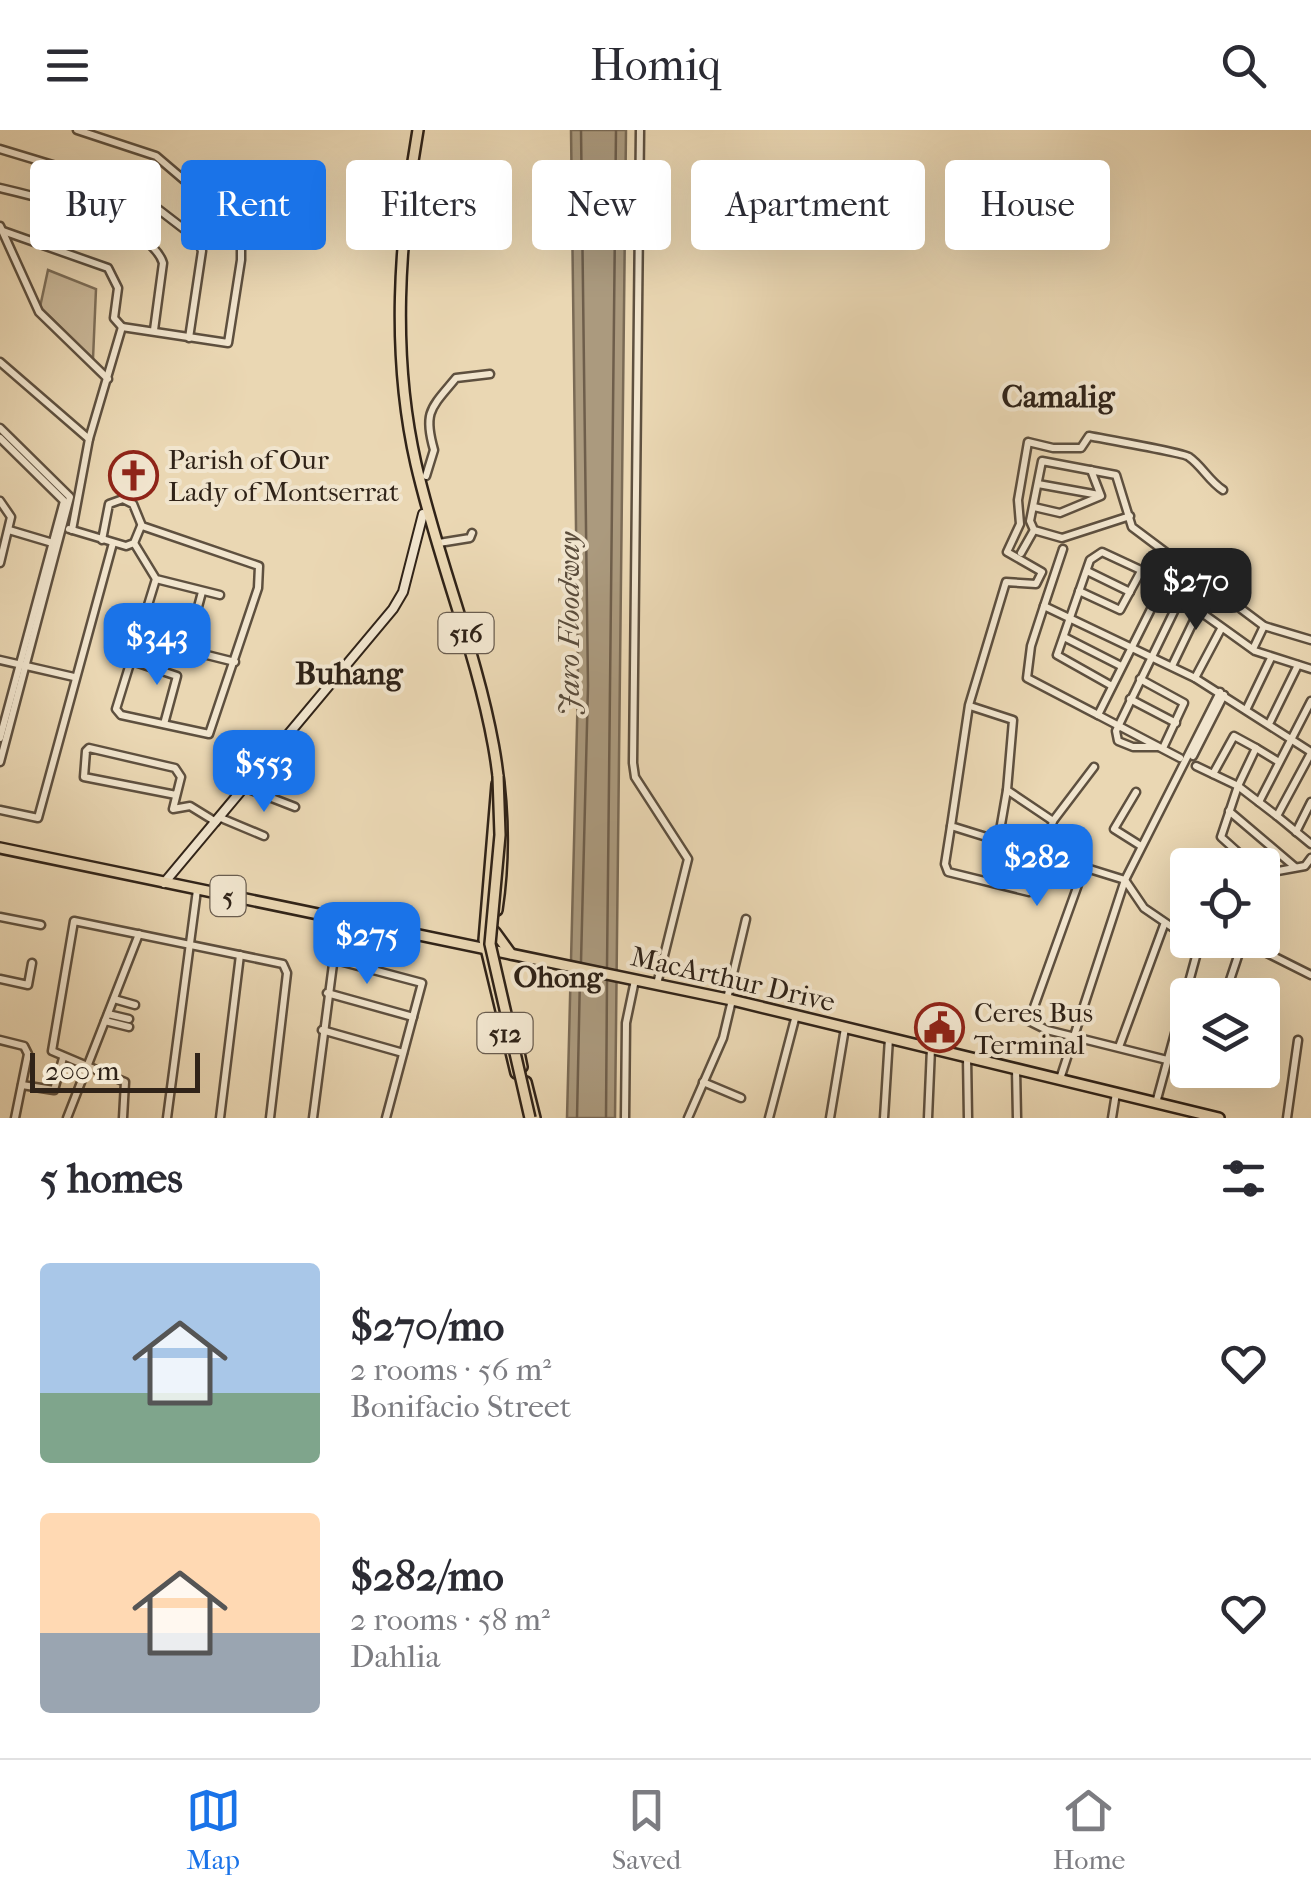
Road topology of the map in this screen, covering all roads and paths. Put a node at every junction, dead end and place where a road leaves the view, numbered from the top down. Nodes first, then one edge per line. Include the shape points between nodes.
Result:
1 (77, 130) edge
2 (418, 130) edge
3 (640, 130) edge
4 (96, 133) edge
5 (0, 149) edge
6 (0, 188) edge
7 (1, 228) edge
8 (122, 326) junction
9 (154, 330) junction
10 (189, 338) junction
11 (0, 362) edge
12 (490, 374) dead end
13 (109, 380) junction
14 (0, 428) edge
15 (0, 438) edge
16 (89, 439) junction
17 (15, 447) junction
18 (1091, 469) junction
19 (426, 476) joint
20 (82, 482) junction
21 (1037, 484) junction
22 (1223, 490) dead end
23 (423, 492) junction
24 (1100, 496) junction
25 (67, 499) junction
26 (0, 500) edge
27 (1034, 507) junction
28 (423, 514) joint
29 (1130, 516) junction
30 (142, 526) junction
31 (64, 527) junction
32 (10, 530) junction
33 (1034, 530) junction
34 (472, 533) dead end
35 (102, 540) junction
36 (134, 543) junction
37 (439, 543) junction
38 (55, 544) junction
39 (113, 544) junction
40 (1062, 549) dead end
41 (1021, 553) dead end
42 (1176, 560) junction
43 (0, 563) edge
44 (1087, 571) junction
45 (1140, 573) junction
46 (156, 579) junction
47 (1162, 584) junction
48 (1079, 591) junction
49 (202, 592) junction
50 (1130, 592) junction
51 (220, 596) dead end
52 (1180, 599) junction
53 (1044, 606) junction
54 (1198, 612) junction
55 (146, 615) junction
56 (1070, 617) junction
57 (1264, 626) junction
58 (1221, 628) junction
59 (1064, 637) junction
60 (1311, 640) edge
61 (1132, 646) junction
62 (200, 648) dead end
63 (1253, 650) junction
64 (1152, 657) junction
65 (1271, 658) junction
66 (0, 660) edge
67 (132, 661) junction
68 (235, 662) junction
69 (21, 665) junction
70 (1298, 665) junction
71 (1121, 666) junction
72 (1172, 666) junction
73 (1311, 669) edge
74 (74, 677) junction
75 (1195, 678) junction
76 (1140, 680) junction
77 (1112, 686) junction
78 (1222, 693) junction
79 (1130, 699) junction
80 (1311, 701) edge
81 (969, 704) junction
82 (1246, 708) junction
83 (1098, 715) junction
84 (1176, 722) junction
85 (1270, 722) junction
86 (164, 724) junction
87 (1118, 726) junction
88 (0, 738) edge
89 (1293, 738) junction
90 (1161, 746) junction
91 (1256, 748) junction
92 (1311, 752) edge
93 (269, 759) junction
94 (1188, 760) junction
95 (0, 762) edge
96 (1278, 762) junction
97 (1094, 768) dead end
98 (294, 771) dead end
99 (1213, 774) junction
100 (498, 776) junction
101 (1238, 786) junction
102 (246, 788) junction
103 (1007, 790) junction
104 (1136, 792) dead end
105 (176, 795) junction
106 (1259, 802) junction
107 (1311, 802) edge
108 (295, 807) dead end
109 (0, 810) edge
110 (1229, 812) junction
111 (1277, 816) junction
112 (219, 820) junction
113 (1052, 822) junction
114 (951, 826) junction
115 (1296, 832) junction
116 (264, 836) dead end
117 (998, 842) junction
118 (1311, 844) edge
119 (1141, 846) junction
120 (0, 848) edge
121 (1231, 848) edge
122 (1044, 856) junction
123 (1311, 858) edge
124 (1295, 867) junction
125 (1084, 868) junction
126 (1280, 870) edge
127 (1125, 880) junction
128 (164, 883) junction
129 (197, 890) junction
130 (0, 916) edge
131 (339, 918) junction
132 (746, 919) dead end
133 (41, 925) dead end
134 (1164, 925) junction
135 (484, 926) junction
136 (1170, 928) edge
137 (495, 932) junction
138 (139, 934) junction
139 (188, 942) junction
140 (469, 944) junction
141 (485, 948) junction
142 (497, 951) junction
143 (513, 954) junction
144 (240, 955) junction
145 (332, 960) junction
146 (32, 964) dead end
147 (488, 966) junction
148 (501, 975) junction
149 (1311, 975) edge
150 (1231, 978) edge
151 (0, 979) edge
152 (633, 979) junction
153 (657, 984) junction
154 (327, 992) junction
155 (114, 999) junction
156 (729, 1000) junction
157 (135, 1005) dead end
158 (796, 1015) junction
159 (413, 1016) junction
160 (107, 1018) junction
161 (129, 1023) dead end
162 (845, 1027) junction
163 (322, 1030) junction
164 (1072, 1036) junction
165 (889, 1038) junction
166 (0, 1040) edge
167 (1298, 1040) dead end
168 (1170, 1046) edge
169 (1119, 1047) junction
170 (932, 1048) junction
171 (403, 1053) junction
172 (966, 1056) junction
173 (63, 1058) junction
174 (1166, 1060) junction
175 (1016, 1068) junction
176 (87, 1069) junction
177 (1060, 1079) junction
178 (703, 1082) junction
179 (22, 1085) junction
180 (1116, 1094) junction
181 (741, 1098) dead end
182 (1156, 1103) junction
183 (16, 1118) edge
184 (67, 1118) edge
185 (122, 1118) edge
186 (167, 1118) edge
187 (220, 1118) edge
188 (270, 1118) edge
189 (313, 1118) edge
190 (386, 1118) edge
191 (530, 1118) edge
192 (625, 1118) edge
193 (688, 1118) edge
194 (769, 1118) edge
195 (830, 1118) edge
196 (884, 1118) edge
197 (928, 1118) edge
198 (968, 1118) edge
199 (1017, 1118) edge
200 (1112, 1118) edge
201 (1219, 1118) edge
202 (1286, 1118) edge

1 - 4 street
2 - 23 main road, 516 via 405,226 400,359
3 - 153 street via 634,763 644,794 688,859
4 - 10 street via 164,162 226,213 238,233 242,260 230,340 221,345
5 - 10 street via 132,189 196,240 202,251
6 - 9 street via 113,222 159,252
7 - 8 street via 108,268 118,288 114,318
7 - 13 street via 39,312
8 - 9 street
8 - 13 street
9 - 10 street
11 - 16 street
12 - 19 street via 456,378 431,408 426,431 434,450
13 - 16 street
14 - 17 street
15 - 17 street
16 - 20 street
17 - 25 street
18 - 21 street via 1047,459
18 - 24 street
18 - 29 street via 1116,475
19 - 23 main road
20 - 25 street
20 - 31 street
21 - 24 street
21 - 27 street
22 - 81 street via 1178,452 1090,436 1081,448 1028,442 1020,524 1008,552 1042,572 1036,584 1006,582
23 - 28 main road
23 - 37 main road, 516
24 - 27 street via 1060,513
25 - 31 street
26 - 32 street via 10,513
27 - 33 street
28 - 93 street via 399,601
29 - 33 street via 1062,538
29 - 42 street via 1132,527
30 - 35 street via 134,504 118,499 109,504
30 - 36 street
30 - 68 street via 259,566
31 - 35 street
31 - 38 street
32 - 38 street
32 - 43 street
33 - 41 street
34 - 37 street
35 - 39 street
36 - 39 street
36 - 46 street
37 - 100 main road, 516 via 488,706
38 - 69 street
39 - 74 street
40 - 53 street
42 - 47 street
42 - 57 street
44 - 45 street via 1102,552
44 - 48 street
44 - 50 street
45 - 47 street
45 - 50 street
46 - 49 street
46 - 55 street
47 - 52 street
47 - 61 street
48 - 50 street via 1120,610
48 - 56 street
49 - 51 street
49 - 55 street via 195,618 186,624
52 - 54 street
52 - 64 street
53 - 56 street
53 - 83 street via 1027,678
54 - 58 street
54 - 72 street
55 - 67 street
56 - 59 street
56 - 61 street
57 - 60 street
57 - 63 street
58 - 63 street
58 - 75 street
59 - 71 street
59 - 77 street via 1058,658
61 - 64 street
61 - 71 street
62 - 68 street
63 - 65 street
64 - 72 street
64 - 76 street
65 - 70 street
65 - 82 street
66 - 69 street
67 - 86 street via 178,676
67 - 86 street via 117,712
68 - 86 street via 211,733
69 - 74 street
69 - 88 street
69 - 95 street
70 - 73 street
70 - 85 street
71 - 77 street
72 - 75 street
74 - 109 street via 38,818
75 - 78 street
76 - 79 street
76 - 84 street via 1184,703
77 - 83 street
78 - 82 street
78 - 94 street
79 - 84 street
79 - 87 street
80 - 89 street
81 - 103 street via 1015,723
81 - 114 street
82 - 85 street
83 - 87 street
84 - 90 street
85 - 89 street
87 - 90 street
87 - 90 street via 1120,744
89 - 92 street
89 - 96 street
90 - 94 street
91 - 96 street
91 - 99 street via 1234,736
91 - 101 street
92 - 111 street
93 - 98 street
93 - 102 street
94 - 99 street
94 - 119 street
96 - 106 street
97 - 113 street
99 - 101 street
100 - 135 main road, 516
100 - 137 main road, 516 via 506,829
100 - 191 main road, bridge via 490,944
101 - 106 street
101 - 110 street
102 - 108 street
102 - 112 street
103 - 113 street
103 - 117 street
104 - 119 street via 1114,828
105 - 105 street via 84,778 86,751 175,768 181,777
105 - 112 street via 173,809 190,804
106 - 111 street
107 - 115 street
110 - 121 street via 1221,840
110 - 124 street
111 - 115 street
112 - 116 street
112 - 128 street
113 - 122 street
114 - 117 street
114 - 122 street via 944,864 960,876 1029,892
115 - 118 street
117 - 122 street
119 - 127 street
120 - 128 main road, MacArthur Drive / 5
122 - 125 street
123 - 124 street
124 - 126 street
125 - 127 street
125 - 164 street via 1030,1021
127 - 134 street
127 - 164 street
128 - 129 main road, MacArthur Drive / 5
129 - 131 main road, MacArthur Drive / 5
129 - 139 street
130 - 133 street
131 - 140 main road, MacArthur Drive / 5
131 - 145 street
132 - 156 street
134 - 136 street
134 - 169 street
135 - 140 main road
135 - 141 main road, 516
137 - 142 main road, 516
137 - 143 main road
138 - 139 street
138 - 155 street
138 - 173 street via 72,923 51,1046
139 - 144 street
139 - 186 street
140 - 141 main road, MacArthur Drive / 5
140 - 147 main road
141 - 142 main road, MacArthur Drive / 5
141 - 147 main road, 512
142 - 143 main road, MacArthur Drive / 5
142 - 148 main road, 512
143 - 148 main road via 502,963
143 - 152 main road, MacArthur Drive / 5
144 - 187 street
144 - 188 street via 283,964 287,974
145 - 154 street
145 - 159 street via 420,981
146 - 151 street via 28,985
147 - 191 main road, 512
148 - 191 main road, 512
149 - 150 street via 1244,940
152 - 153 main road, MacArthur Drive / 5
152 - 192 street
153 - 156 main road, MacArthur Drive / 5
154 - 159 street
154 - 163 street
155 - 157 street
155 - 160 street
156 - 158 main road, MacArthur Drive / 5
156 - 178 street via 723,1038
158 - 162 main road, MacArthur Drive / 5
158 - 194 street
159 - 171 street
160 - 161 street
160 - 176 street
162 - 165 main road, MacArthur Drive / 5
162 - 195 street
163 - 171 street
163 - 189 street
164 - 169 street
164 - 177 street
165 - 170 main road, MacArthur Drive / 5
165 - 196 street
166 - 179 street via 26,1050
167 - 202 street
168 - 174 street
169 - 174 street
170 - 172 main road, MacArthur Drive / 5
170 - 197 street
171 - 190 street
172 - 175 main road, MacArthur Drive / 5
172 - 198 street
173 - 176 street
173 - 179 street via 52,1091
174 - 182 street
175 - 177 main road, MacArthur Drive / 5
175 - 199 street
176 - 184 street
176 - 185 street via 125,1082
177 - 180 main road, MacArthur Drive / 5
178 - 181 street
178 - 193 street
179 - 183 street
180 - 182 main road, MacArthur Drive / 5
180 - 200 street
182 - 201 main road, MacArthur Drive / 5

